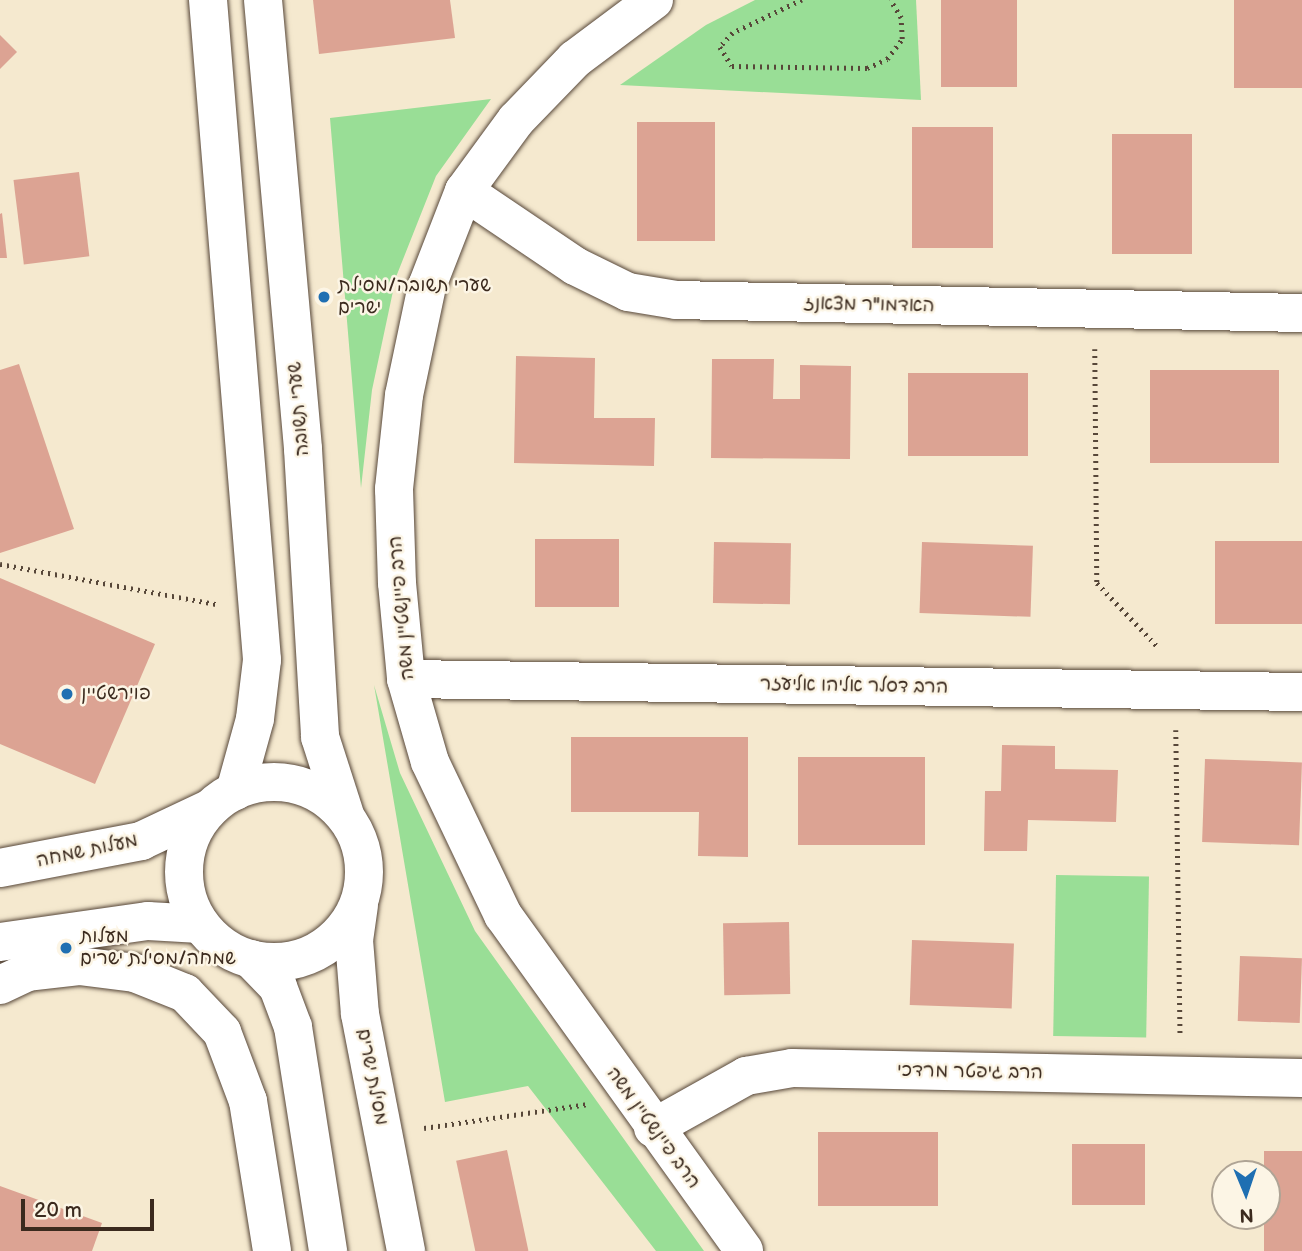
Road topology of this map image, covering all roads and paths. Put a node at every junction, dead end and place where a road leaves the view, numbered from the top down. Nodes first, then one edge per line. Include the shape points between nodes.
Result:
1 (208, 0) edge
2 (263, 0) edge
3 (654, 0) edge
4 (802, 0) edge
5 (890, 0) edge
6 (464, 191) junction
7 (1302, 313) edge
8 (0, 564) edge
9 (259, 611) junction
10 (406, 679) junction
11 (1302, 692) edge
12 (222, 800) junction
13 (345, 816) junction
14 (0, 868) edge
15 (360, 902) junction
16 (200, 924) junction
17 (0, 942) edge
18 (251, 959) junction
19 (0, 985) edge
20 (1302, 1078) edge
21 (631, 1097) junction
22 (653, 1128) junction
23 (384, 1134) junction
24 (272, 1251) edge
25 (328, 1251) edge
26 (406, 1251) edge
27 (744, 1251) edge

1 - 9 street
2 - 13 street, שערי תשובה via 303,449 320,737
3 - 6 street, הרב פיינשטיין משה via 575,59 516,120
4 - 5 path via 733,33 720,47 732,66 867,68 887,59 902,39 901,18
6 - 7 street, האדמו"ר מצאנז via 575,267 628,292 676,300
6 - 10 street, הרב פיינשטיין משה via 427,286 404,395 394,489
8 - 9 path
9 - 12 street via 255,719
10 - 11 street, הרב דסלר אליהו אליעזר
10 - 21 street, הרב פיינשטיין משה via 430,762 503,915
12 - 13 street via 295,783
12 - 14 street, מעלות שמחה via 141,841
12 - 16 street via 191,835 184,864 187,895
13 - 15 street via 362,852
15 - 18 street via 328,944 304,957
15 - 23 street, מסילת ישרים via 354,940 360,1014
16 - 17 street via 148,921
16 - 18 street via 222,946
18 - 25 street via 278,987 293,1027
19 - 24 street via 28,972 79,965 135,973 185,993 222,1032 248,1101
20 - 22 street, הרב גיפטר מרדכי via 792,1068 746,1076
21 - 22 street, הרב פיינשטיין משה
21 - 23 path
22 - 27 street, הרב פיינשטיין משה
23 - 26 street, מסילת ישרים

